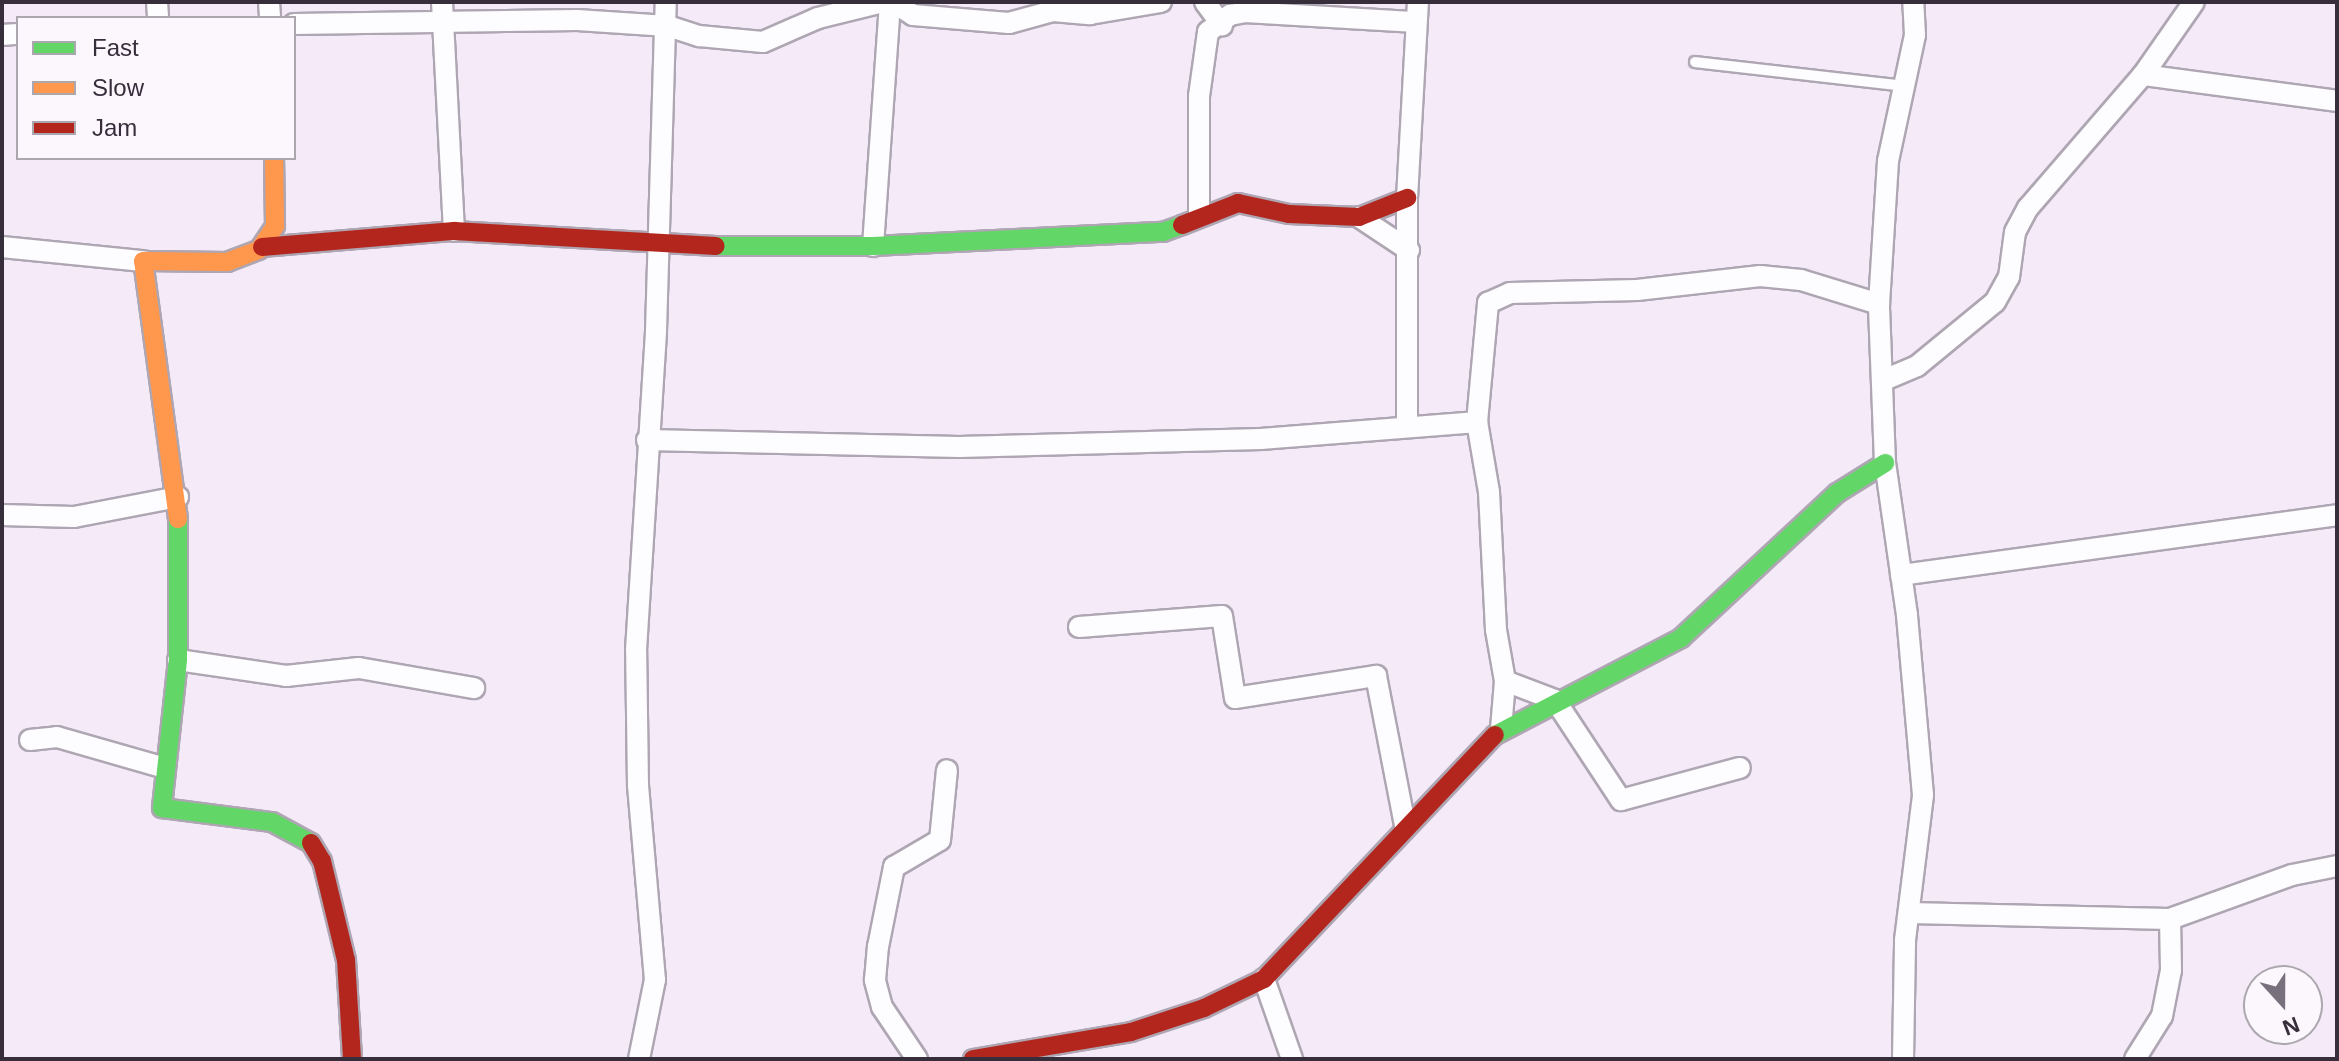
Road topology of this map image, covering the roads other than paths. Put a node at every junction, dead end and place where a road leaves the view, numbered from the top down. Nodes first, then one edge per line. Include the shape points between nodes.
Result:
1 (666, 2) edge
2 (883, 2) edge
3 (892, 2) edge
4 (1161, 2) edge
5 (1205, 2) edge
6 (1913, 2) edge
7 (2194, 2) edge
8 (442, 12) edge
9 (1416, 12) edge
10 (296, 24) edge
11 (1222, 25) junction
12 (668, 26) junction
13 (1695, 62) dead end
14 (2143, 75) junction
15 (1905, 86) junction
16 (2337, 101) edge
17 (274, 160) edge
18 (1407, 198) junction
19 (1199, 215) junction
20 (1359, 217) junction
21 (454, 231) junction
22 (659, 240) junction
23 (873, 246) junction
24 (2, 247) edge
25 (262, 247) junction
26 (1409, 250) junction
27 (143, 261) junction
28 (1879, 304) junction
29 (1884, 380) junction
30 (1477, 422) junction
31 (1407, 423) junction
32 (647, 440) junction
33 (1885, 463) junction
34 (178, 497) junction
35 (2, 515) edge
36 (2337, 515) edge
37 (1901, 575) junction
38 (1079, 627) dead end
39 (178, 660) junction
40 (1505, 681) junction
41 (474, 688) dead end
42 (1555, 700) junction
43 (1501, 729) junction
44 (30, 740) dead end
45 (165, 768) junction
46 (1740, 768) dead end
47 (947, 770) dead end
48 (1405, 825) junction
49 (2337, 866) edge
50 (1909, 913) junction
51 (2170, 919) junction
52 (1264, 979) junction
53 (352, 1059) edge
54 (639, 1059) edge
55 (917, 1059) edge
56 (973, 1059) edge
57 (1292, 1059) edge
58 (1903, 1059) edge
59 (2135, 1059) edge

1 - 12 street
2 - 12 street via 818,18 763,42 699,36
3 - 4 street via 913,15 1009,23 1053,11 1090,14
3 - 23 street
5 - 11 street
6 - 15 street via 1915,35
7 - 14 street
8 - 10 street
8 - 12 street
8 - 21 street
9 - 11 street via 1246,12 1230,15
9 - 18 street
11 - 19 street via 1208,32 1202,47
12 - 22 street
13 - 15 lane
14 - 16 street
14 - 29 street via 2028,208 2015,232 2009,277 1995,302 1917,366
15 - 28 street via 1888,161
17 - 25 street via 275,226
18 - 20 street
18 - 26 street
19 - 20 street via 1238,203 1289,214
19 - 23 street via 1152,233
20 - 26 street
21 - 22 street
21 - 25 street
22 - 23 street via 779,250
22 - 32 street
24 - 27 street
25 - 27 street via 227,262
26 - 31 street
27 - 34 street
28 - 29 street
28 - 30 street via 1801,280 1760,276 1637,290 1500,295 1488,303
29 - 33 street
30 - 31 street
30 - 40 street via 1489,492 1496,630
31 - 32 street via 1261,439 959,447
32 - 54 street via 636,665 638,785 655,980
33 - 37 street
33 - 42 street via 1837,493 1681,638
34 - 35 street via 74,517
34 - 39 street
36 - 37 street
37 - 50 street via 1923,795
38 - 48 street via 1222,616 1235,698 1376,676
39 - 41 street via 286,676 359,668
39 - 45 street
40 - 42 street
40 - 43 street
42 - 43 street
42 - 46 street via 1621,800
43 - 48 street
44 - 45 street via 57,737
45 - 53 street via 162,808 272,822 308,838 322,861 337,914 346,960
47 - 55 street via 940,840 894,867 878,947 875,980 882,1007
48 - 52 street
49 - 51 street via 2292,875
50 - 51 street
50 - 58 street
51 - 59 street via 2171,970 2162,1016
52 - 56 street via 1204,1008 1131,1032
52 - 57 street

